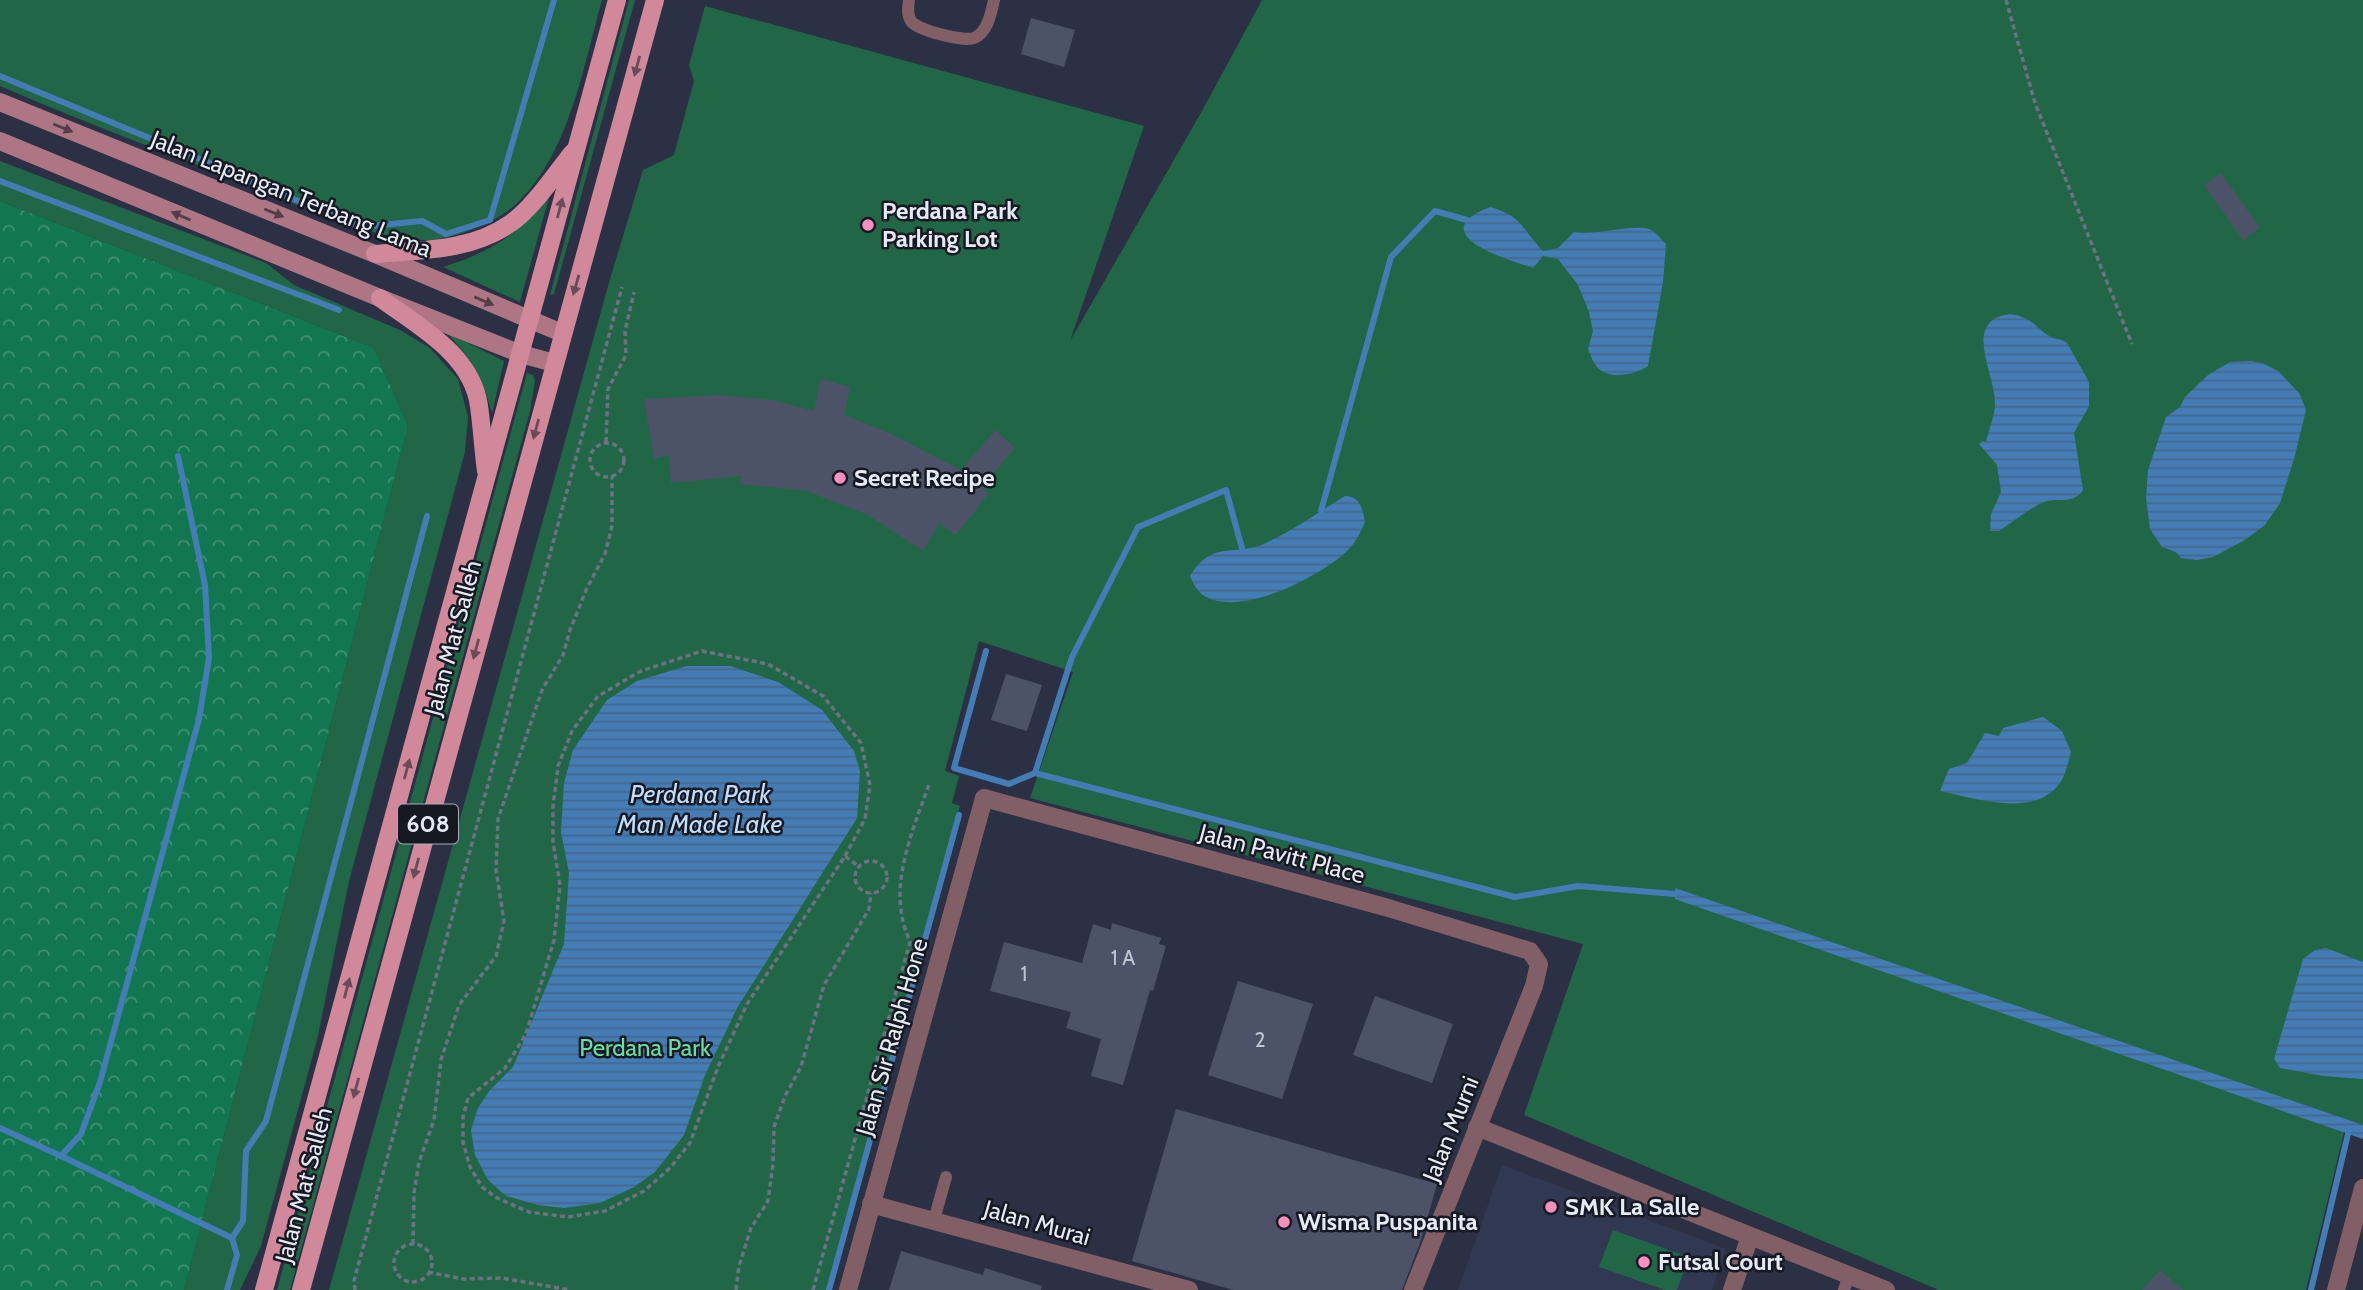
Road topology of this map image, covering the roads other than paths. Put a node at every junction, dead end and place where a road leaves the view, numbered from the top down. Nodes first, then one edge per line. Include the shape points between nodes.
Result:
1 (617, 0) edge
2 (655, 0) edge
3 (909, 0) edge
4 (994, 0) edge
5 (0, 102) edge
6 (0, 141) edge
7 (576, 150) junction
8 (375, 254) junction
9 (380, 299) junction
10 (531, 321) junction
11 (562, 333) junction
12 (521, 354) junction
13 (554, 363) junction
14 (487, 477) junction
15 (984, 798) joint
16 (1534, 986) joint
17 (1477, 1127) junction
18 (946, 1177) dead end
19 (2363, 1188) edge
20 (871, 1204) junction
21 (934, 1220) junction
22 (1750, 1236) junction
23 (1846, 1283) edge
24 (264, 1290) edge
25 (301, 1290) edge
26 (848, 1290) edge
27 (1189, 1290) edge
28 (1413, 1290) edge
29 (1732, 1290) edge
30 (1886, 1290) edge
31 (2336, 1290) edge

1 - 7 main road, Jalan Mat Salleh
2 -> 11 main road, Jalan Mat Salleh
3 - 4 lane via 909,20 916,27 963,39 984,30
5 -> 8 main road, Jalan Lapangan Terbang Lama
9 -> 6 main road
7 - 8 main road via 513,222 484,238 451,248
10 -> 7 main road, Jalan Mat Salleh
8 -> 10 main road, Jalan Lapangan Terbang Lama
9 - 12 main road
9 - 14 main road via 440,341 471,380 479,405
10 - 11 main road, Jalan Lapangan Terbang Lama
10 - 12 main road, Jalan Mat Salleh / 608
11 - 13 main road, Jalan Mat Salleh / 608
12 - 13 main road
12 - 14 main road, Jalan Mat Salleh / 608
13 -> 25 main road, Jalan Mat Salleh / 608
24 -> 14 main road, Jalan Mat Salleh / 608
15 - 16 street, Jalan Pavitt Place via 1514,945 1530,951 1539,964
15 - 20 street, Jalan Sir Ralph Hone
16 - 17 street, Jalan Murni
17 - 22 street
17 - 28 street, Jalan Murni
18 - 21 lane
19 - 31 street
20 - 21 street, Jalan Murai
20 - 26 street, Jalan Sir Ralph Hone
21 - 27 street, Jalan Murai
22 - 23 street
22 - 29 street
23 - 30 street

